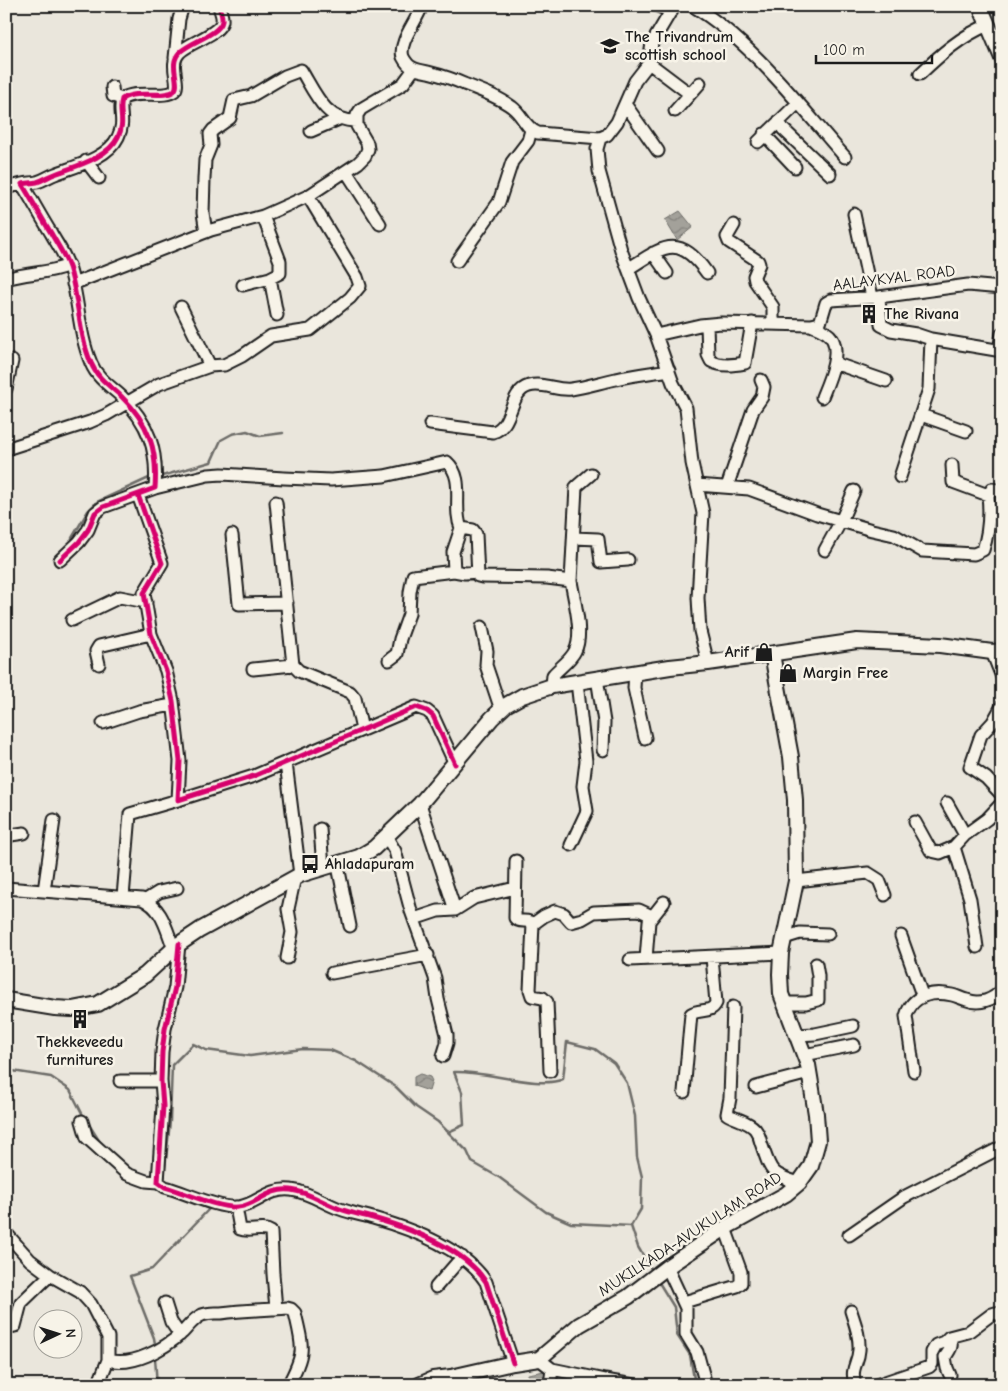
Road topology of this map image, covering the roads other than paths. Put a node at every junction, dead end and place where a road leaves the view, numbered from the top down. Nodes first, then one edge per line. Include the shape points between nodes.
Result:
1 (183, 6) edge
2 (218, 6) edge
3 (420, 6) edge
4 (657, 6) edge
5 (693, 6) edge
6 (980, 6) edge
7 (673, 8) edge
8 (988, 25) junction
9 (175, 58) junction
10 (1002, 58) edge
11 (649, 63) junction
12 (414, 69) junction
13 (920, 74) dead end
14 (700, 83) dead end
15 (112, 87) dead end
16 (690, 94) junction
17 (122, 99) junction
18 (798, 103) junction
19 (625, 104) junction
20 (675, 110) dead end
21 (340, 119) junction
22 (356, 121) junction
23 (779, 121) junction
24 (531, 130) junction
25 (311, 131) dead end
26 (600, 138) junction
27 (658, 151) dead end
28 (845, 156) dead end
29 (86, 161) junction
30 (795, 167) dead end
31 (346, 171) junction
32 (830, 174) dead end
33 (99, 178) dead end
34 (22, 184) junction
35 (6, 188) edge
36 (308, 196) junction
37 (854, 214) dead end
38 (263, 216) junction
39 (380, 224) dead end
40 (734, 225) dead end
41 (206, 232) junction
42 (653, 253) junction
43 (457, 261) dead end
44 (69, 265) junction
45 (628, 269) junction
46 (667, 272) dead end
47 (707, 273) dead end
48 (270, 278) junction
49 (6, 279) edge
50 (74, 284) junction
51 (243, 286) dead end
52 (1002, 288) edge
53 (876, 297) junction
54 (181, 307) dead end
55 (277, 315) dead end
56 (752, 323) junction
57 (773, 324) junction
58 (707, 325) junction
59 (817, 326) junction
60 (1002, 333) edge
61 (656, 335) junction
62 (931, 339) junction
63 (1000, 351) edge
64 (12, 361) dead end
65 (834, 363) junction
66 (210, 366) junction
67 (669, 370) junction
68 (8, 376) edge
69 (761, 380) dead end
70 (886, 381) dead end
71 (6, 389) edge
72 (822, 397) dead end
73 (127, 403) junction
74 (921, 415) junction
75 (430, 424) dead end
76 (966, 431) dead end
77 (6, 449) edge
78 (952, 465) dead end
79 (591, 474) dead end
80 (900, 477) dead end
81 (697, 485) junction
82 (155, 488) junction
83 (727, 488) junction
84 (854, 491) dead end
85 (1002, 491) edge
86 (138, 495) junction
87 (988, 495) junction
88 (276, 502) dead end
89 (841, 521) junction
90 (461, 528) junction
91 (232, 535) dead end
92 (574, 538) junction
93 (824, 550) dead end
94 (60, 560) dead end
95 (628, 560) dead end
96 (454, 571) junction
97 (477, 572) junction
98 (571, 581) junction
99 (146, 602) junction
100 (286, 603) junction
101 (72, 620) dead end
102 (482, 627) dead end
103 (151, 634) junction
104 (997, 652) edge
105 (772, 654) junction
106 (389, 660) dead end
107 (708, 663) junction
108 (99, 664) dead end
109 (293, 665) junction
110 (253, 669) dead end
111 (635, 672) junction
112 (1002, 677) edge
113 (597, 678) junction
114 (577, 682) junction
115 (552, 686) junction
116 (173, 705) junction
117 (1002, 706) edge
118 (501, 710) junction
119 (104, 723) dead end
120 (362, 730) junction
121 (645, 738) dead end
122 (603, 750) dead end
123 (286, 763) junction
124 (455, 764) junction
125 (1002, 795) edge
126 (178, 800) junction
127 (947, 803) dead end
128 (1002, 803) edge
129 (420, 804) junction
130 (54, 820) dead end
131 (915, 822) dead end
132 (320, 829) dead end
133 (24, 833) dead end
134 (965, 835) junction
135 (386, 836) junction
136 (6, 839) edge
137 (571, 845) dead end
138 (954, 847) junction
139 (516, 861) dead end
140 (329, 865) junction
141 (297, 876) junction
142 (796, 881) junction
143 (6, 888) edge
144 (177, 888) dead end
145 (515, 888) junction
146 (44, 891) junction
147 (885, 895) dead end
148 (123, 897) junction
149 (146, 900) junction
150 (664, 902) dead end
151 (455, 910) junction
152 (652, 916) junction
153 (414, 919) junction
154 (533, 924) junction
155 (350, 926) dead end
156 (828, 934) dead end
157 (901, 936) dead end
158 (784, 938) junction
159 (176, 947) junction
160 (977, 947) dead end
161 (781, 953) junction
162 (428, 955) junction
163 (712, 957) junction
164 (287, 958) dead end
165 (646, 959) junction
166 (630, 960) dead end
167 (816, 964) dead end
168 (332, 973) dead end
169 (1002, 990) edge
170 (922, 995) junction
171 (6, 1000) edge
172 (784, 1003) junction
173 (733, 1007) dead end
174 (853, 1026) dead end
175 (796, 1035) junction
176 (854, 1045) dead end
177 (804, 1055) junction
178 (443, 1056) dead end
179 (550, 1071) dead end
180 (914, 1071) dead end
181 (810, 1073) junction
182 (120, 1081) dead end
183 (161, 1081) junction
184 (756, 1087) dead end
185 (684, 1092) dead end
186 (82, 1121) dead end
187 (1002, 1147) edge
188 (158, 1182) junction
189 (799, 1183) junction
190 (236, 1207) junction
191 (724, 1228) junction
192 (6, 1233) edge
193 (849, 1235) dead end
194 (462, 1257) junction
195 (659, 1274) junction
196 (50, 1275) junction
197 (436, 1287) dead end
198 (684, 1302) junction
199 (164, 1303) dead end
200 (276, 1309) junction
201 (851, 1311) dead end
202 (1002, 1316) edge
203 (6, 1328) edge
204 (180, 1335) junction
205 (949, 1337) junction
206 (544, 1355) junction
207 (108, 1360) junction
208 (513, 1363) junction
209 (552, 1368) junction
210 (950, 1375) dead end
211 (98, 1385) edge
212 (288, 1385) edge
213 (419, 1385) edge
214 (550, 1385) edge
215 (634, 1385) edge
216 (706, 1385) edge
217 (855, 1385) edge
218 (876, 1385) edge

1 - 9 street
2 - 9 street via 222,16 220,27 187,46
3 - 12 street via 403,44 402,54
4 - 7 street
5 - 18 street via 739,41
6 - 8 main road
7 - 11 street via 652,42
8 - 10 main road
8 - 13 street via 956,42
9 - 17 street via 173,66 177,84 173,92 128,95
11 - 16 street
11 - 19 street via 635,81
12 - 22 street via 404,84 361,109
12 - 24 street via 456,80 510,105 520,113
14 - 16 street
15 - 17 street via 113,96
16 - 20 street
17 - 29 street via 123,117 118,138 110,148
18 - 23 street
18 - 28 street
19 - 26 street via 617,122 607,135
19 - 27 street
21 - 22 street
21 - 25 street
21 - 41 street via 324,106 301,70 250,96 234,100 230,118 210,134 204,179
22 - 31 street via 368,149 365,156
23 - 30 street via 761,138
23 - 32 street via 783,129
24 - 26 street via 550,135
24 - 43 street via 528,141 512,162 498,202
26 - 45 street via 597,149 599,171
29 - 33 street
29 - 34 street via 38,182
31 - 36 street
31 - 39 street
34 - 35 street
34 - 44 street
36 - 38 street
36 - 66 street via 360,286 310,330 271,336 224,365
37 - 53 street
38 - 41 street
38 - 48 street via 281,266 280,273
40 - 57 street via 727,237 729,242 758,261 754,281 773,307
41 - 50 street
42 - 45 street
42 - 46 street
42 - 47 street via 665,247 679,248 693,255
44 - 49 street
44 - 50 street
45 - 61 street
48 - 51 street
48 - 55 street
50 - 73 street via 92,365 102,380
52 - 53 street, AALAYKYAL ROAD via 968,285
53 - 59 street, AALAYKYAL ROAD via 831,300 826,303
53 - 62 street via 881,325
54 - 66 street
56 - 57 street
56 - 58 street
56 - 58 street via 745,362 735,365 711,361
57 - 59 street
58 - 61 street
59 - 65 street via 833,339
60 - 63 street
61 - 67 street
62 - 63 street
62 - 74 street via 929,389
64 - 68 street
65 - 70 street
65 - 72 street
66 - 73 street via 159,384
67 - 75 street via 568,390 530,386 518,394 504,426 493,432
67 - 81 street via 686,408
68 - 71 street
69 - 83 street via 764,387 762,397 753,410
73 - 77 street via 90,422
73 - 82 street via 141,417 152,444 157,467
74 - 76 street
74 - 80 street
78 - 87 street via 953,482
79 - 92 street via 576,487
81 - 83 street
81 - 107 street via 704,513 698,598 700,631
82 - 86 street
82 - 90 street via 222,474 331,480 384,476 447,462 454,468 457,478
83 - 89 street via 749,489
84 - 89 street
85 - 87 street via 992,490
86 - 94 street via 95,513 88,530
86 - 99 street via 162,564 144,593
87 - 89 street via 986,540 983,550 974,554 922,551 894,535
88 - 100 street
89 - 93 street
90 - 96 street via 453,552
90 - 97 street via 473,530 476,534
91 - 100 street via 239,604
92 - 95 street via 598,539 601,562
92 - 98 street
96 - 97 street via 465,574
96 - 106 street via 414,576 409,614 397,654
97 - 98 street via 482,577
98 - 115 street via 579,637 569,659 553,675
99 - 101 street via 120,597
99 - 103 street
100 - 109 street
102 - 118 street via 486,665
103 - 108 street via 99,646 96,650
103 - 116 street via 166,671
104 - 105 main road via 940,645 857,641
104 - 112 street
105 - 107 main road
105 - 142 main road, MUKILKADA-AVUKULAM ROAD via 794,779
107 - 111 main road
109 - 110 street
109 - 120 street via 299,671 350,692 355,698
111 - 113 main road
111 - 121 street via 634,688
113 - 114 main road
113 - 122 street via 604,722
114 - 115 main road
114 - 137 street via 586,761 583,786 587,811
115 - 118 main road via 522,696
116 - 119 street via 139,711
116 - 126 street via 180,761
117 - 125 street via 981,735 970,767
118 - 124 main road
120 - 123 street
120 - 124 street via 416,707 427,711 433,716
123 - 126 street
123 - 141 street
124 - 129 main road
126 - 148 street via 130,814
127 - 134 street
128 - 134 street
129 - 135 main road
129 - 151 street
130 - 146 street
131 - 138 street via 931,851 940,853
132 - 140 street
133 - 136 street via 12,834
134 - 138 street
135 - 140 main road via 359,857
135 - 153 street via 395,851
138 - 160 street via 970,899
139 - 145 street
140 - 141 main road
140 - 155 street via 339,871
141 - 159 main road via 200,930
141 - 164 street via 288,909 292,932
142 - 147 street via 868,873 879,880
142 - 158 main road, MUKILKADA-AVUKULAM ROAD
143 - 146 street
144 - 149 street via 159,892
145 - 151 street via 474,898
145 - 154 street via 515,918
146 - 148 street
148 - 149 street
149 - 159 street via 158,909
150 - 152 street
151 - 153 street via 438,911
152 - 154 street via 639,910 594,912 571,922 564,914 555,911
152 - 165 street
153 - 162 street
154 - 179 street via 530,990 532,996 547,1002
156 - 158 street via 800,933
157 - 170 street
158 - 161 main road, MUKILKADA-AVUKULAM ROAD
159 - 171 main road via 145,975 98,1004 72,1009
159 - 183 street via 175,987 165,1029
161 - 163 street
161 - 172 main road, MUKILKADA-AVUKULAM ROAD
162 - 168 street
162 - 178 street via 447,1035
163 - 165 street
163 - 185 street via 716,1003 714,1008 691,1014
165 - 166 street
167 - 172 street via 818,1000
169 - 170 street via 988,1001 977,1002 940,993
170 - 180 street via 914,1000 906,1016
172 - 175 main road, MUKILKADA-AVUKULAM ROAD
173 - 189 street via 727,1114 753,1126 773,1172
174 - 175 street
175 - 177 main road, MUKILKADA-AVUKULAM ROAD
176 - 177 street
177 - 181 main road, MUKILKADA-AVUKULAM ROAD
181 - 184 street
181 - 189 main road, MUKILKADA-AVUKULAM ROAD via 818,1141 811,1166
182 - 183 street
183 - 188 street via 163,1106
186 - 188 street via 87,1138 127,1174
187 - 193 street via 904,1197
188 - 190 street via 224,1206
189 - 191 main road, MUKILKADA-AVUKULAM ROAD via 786,1194
190 - 194 street via 277,1190 290,1189 339,1209 404,1228
190 - 200 street via 240,1229 266,1229 271,1232
191 - 195 main road, MUKILKADA-AVUKULAM ROAD
191 - 198 street via 741,1272 741,1283
192 - 196 street via 30,1260
194 - 197 street
194 - 208 street via 480,1272 486,1282
195 - 198 street
195 - 206 main road, MUKILKADA-AVUKULAM ROAD via 628,1297 579,1325
196 - 203 street via 21,1303 15,1326
196 - 207 street via 80,1292 91,1304 108,1337
198 - 216 street via 686,1334 697,1352
199 - 204 street
200 - 204 street via 211,1312 199,1316
200 - 212 street via 291,1309 295,1313 302,1346 301,1360
201 - 217 street via 857,1327 859,1352 852,1368
202 - 205 street via 992,1314 968,1332
204 - 207 street via 165,1346 128,1362
205 - 210 street via 952,1346 945,1358
205 - 218 street via 933,1348 931,1366
206 - 208 main road
206 - 209 street
207 - 211 street
208 - 213 main road via 433,1379
209 - 214 street
209 - 215 street

